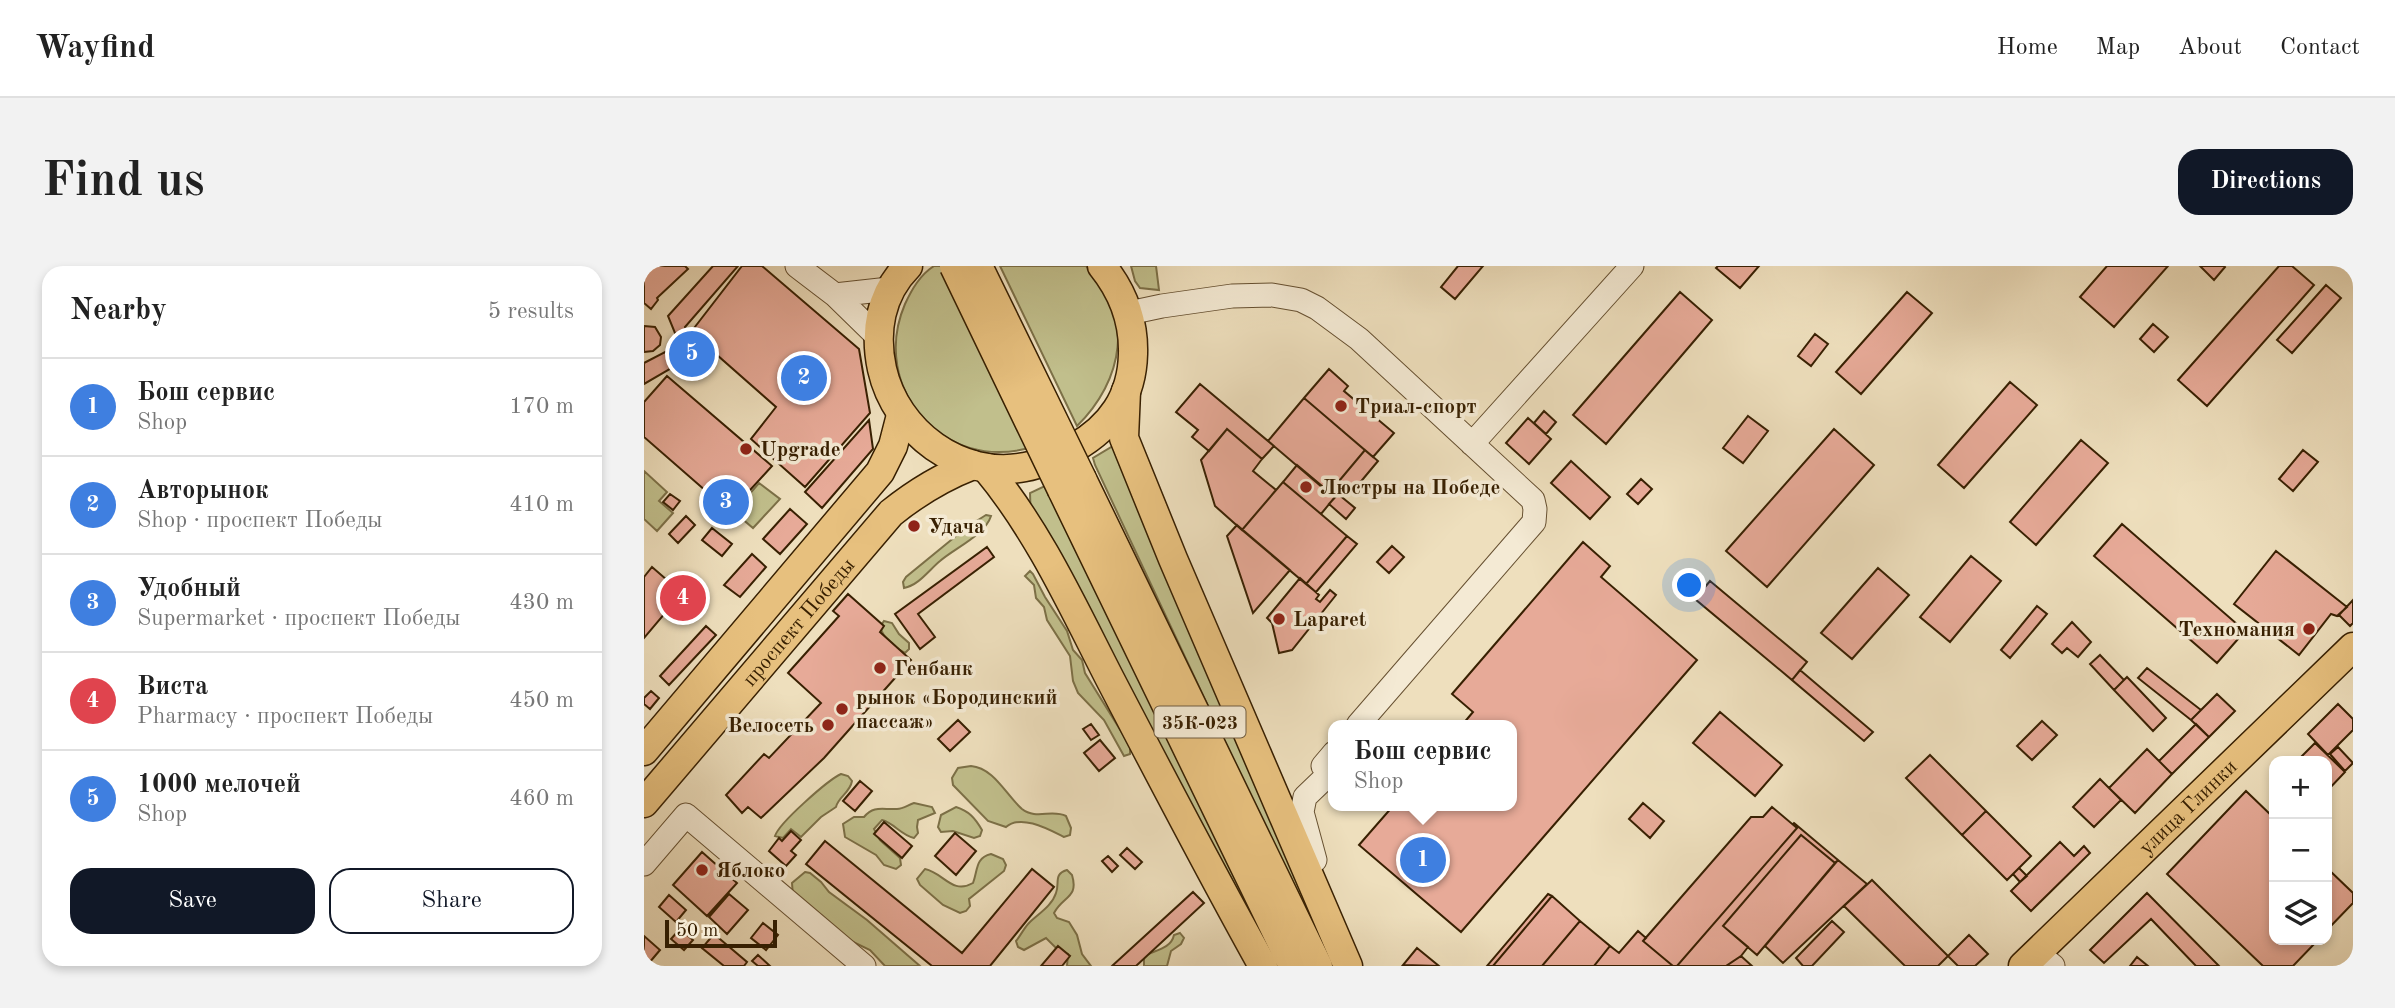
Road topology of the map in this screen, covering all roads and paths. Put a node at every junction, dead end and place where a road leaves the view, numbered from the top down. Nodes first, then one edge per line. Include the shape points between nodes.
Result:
1 (797, 266) edge
2 (954, 266) edge
3 (978, 266) edge
4 (1632, 266) edge
5 (1111, 272) edge
6 (900, 273) edge
7 (835, 295) junction
8 (1129, 313) junction
9 (878, 337) junction
10 (1126, 391) junction
11 (901, 415) junction
12 (1472, 444) junction
13 (980, 467) junction
14 (1072, 485) junction
15 (2353, 647) edge
16 (1362, 720) edge
17 (644, 751) edge
18 (1328, 768) edge
19 (644, 803) edge
20 (644, 864) edge
21 (1330, 922) junction
22 (2038, 961) edge
23 (864, 966) edge
24 (1262, 966) edge
25 (1293, 966) edge
26 (1318, 966) edge
27 (1349, 966) edge

1 - 7 street
2 - 14 main road, 35К-023, bridge
3 - 14 main road, 35К-023, bridge
4 - 12 street
5 - 8 main road
6 - 7 street
6 - 9 main road
7 - 9 street
8 - 10 main road via 1133,364
8 - 12 street via 1252,294 1301,300 1359,339
9 - 11 main road via 886,383
10 - 13 main road via 1104,428 1058,457 1024,468
10 - 21 main road via 1124,438
11 - 13 main road via 921,437 946,454
11 - 17 main road, проспект Победы via 880,472
12 - 16 street via 1533,500 1534,522
13 - 19 main road, проспект Победы via 944,476 891,513
13 - 24 main road via 1013,503 1069,598
14 - 25 main road, 35К-023
14 - 26 main road, 35К-023
15 - 22 main road, улица Глинки
18 - 21 street via 1305,797 1302,812
20 - 23 street via 686,815
21 - 27 main road

